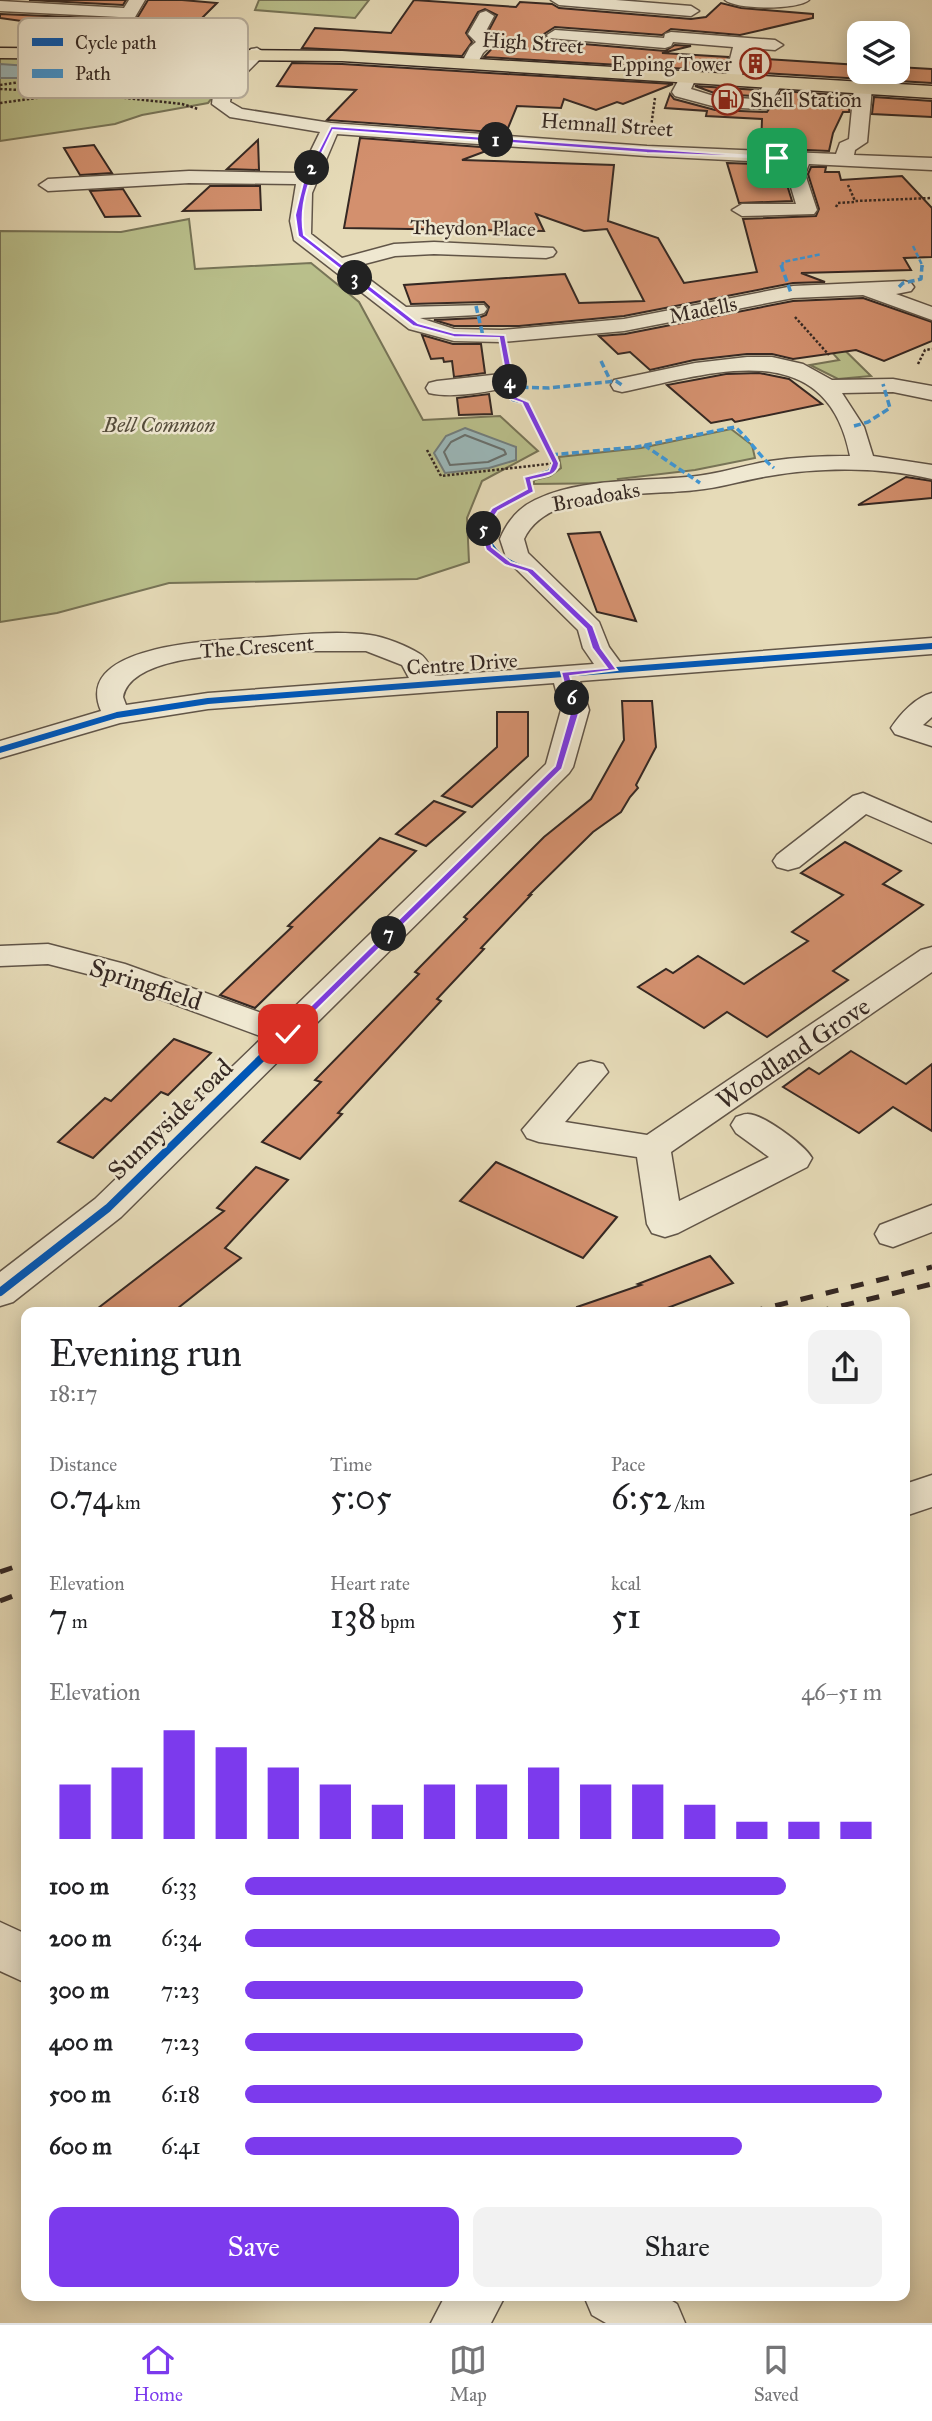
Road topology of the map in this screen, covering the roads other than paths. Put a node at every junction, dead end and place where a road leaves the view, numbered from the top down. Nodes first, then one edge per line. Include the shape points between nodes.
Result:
1 (559, 0) edge
2 (733, 0) edge
3 (801, 0) edge
4 (0, 6) edge
5 (133, 6) edge
6 (695, 6) edge
7 (486, 16) dead end
8 (555, 35) dead end
9 (668, 40) junction
10 (742, 43) junction
11 (775, 45) dead end
12 (0, 53) edge
13 (18, 53) edge
14 (248, 53) edge
15 (257, 53) junction
16 (470, 62) junction
17 (248, 64) edge
18 (660, 74) junction
19 (689, 76) junction
20 (733, 79) junction
21 (774, 82) junction
22 (863, 88) junction
23 (932, 92) edge
24 (220, 98) edge
25 (286, 104) dead end
26 (263, 119) junction
27 (331, 128) junction
28 (858, 142) junction
29 (801, 159) junction
30 (841, 161) junction
31 (926, 164) edge
32 (307, 179) junction
33 (932, 184) edge
34 (41, 185) dead end
35 (846, 204) road end
36 (807, 207) junction
37 (742, 210) dead end
38 (546, 253) dead end
39 (337, 265) junction
40 (904, 287) dead end
41 (862, 288) junction
42 (477, 309) dead end
43 (400, 312) junction
44 (932, 314) edge
45 (502, 336) junction
46 (622, 385) dead end
47 (828, 387) junction
48 (437, 388) dead end
49 (932, 393) edge
50 (863, 465) junction
51 (932, 472) edge
52 (932, 646) edge
53 (613, 670) junction
54 (565, 674) junction
55 (426, 684) junction
56 (932, 701) edge
57 (117, 715) junction
58 (932, 738) edge
59 (0, 750) edge
60 (932, 834) edge
61 (788, 861) dead end
62 (0, 956) edge
63 (932, 957) edge
64 (288, 1034) junction
65 (591, 1072) dead end
66 (748, 1125) dead end
67 (653, 1148) junction
68 (932, 1218) edge
69 (893, 1234) dead end
70 (0, 1292) edge
71 (932, 1491) edge
72 (910, 1498) edge
73 (0, 1945) edge
74 (21, 1957) edge
75 (474, 2301) edge
76 (620, 2301) edge
77 (458, 2323) edge
78 (658, 2323) edge

1 - 6 street
2 - 3 street
4 - 5 street
6 - 9 street
7 - 16 street via 476,34 487,42
8 - 9 street
9 - 10 street
9 - 18 street
10 - 11 street
10 - 20 street
12 - 13 main road, High Street
14 - 15 main road, High Street
15 - 16 main road, High Street
15 - 17 street, Hemnall Street
16 - 18 main road, High Street
18 - 19 main road, High Street
19 - 20 main road, High Street
19 - 21 street via 681,92 716,102 761,105
20 - 21 main road, High Street
21 - 22 main road, High Street
22 - 23 main road, High Street
22 - 28 street
24 - 26 street, Hemnall Street via 226,109
25 - 26 street via 274,104
26 - 27 street, Hemnall Street
27 - 29 street, Hemnall Street
27 - 32 street
28 - 30 street via 846,147
28 - 31 street
29 - 30 street, Hemnall Street
29 - 36 street via 796,174
30 - 31 street, Hemnall Street
31 - 33 street
32 - 34 street via 189,177
32 - 39 street via 298,215 301,236
35 - 36 street
36 - 37 street
38 - 39 street, Theydon Place via 394,250
39 - 43 street, Madells
40 - 41 street, Madells
41 - 44 street
41 - 45 street, Madells via 793,292 624,325
42 - 43 street
43 - 45 street, Madells via 416,324 454,335
45 - 48 street via 512,389
46 - 47 street via 750,363 801,370
47 - 49 street via 909,385
47 - 50 street via 854,426
50 - 51 street, Broadoaks
50 - 53 street, Broadoaks via 771,468 715,481 571,497 549,503 524,519 512,539 516,555 590,628 596,648
52 - 53 street, Centre Drive
53 - 54 street, Centre Drive
54 - 55 street, Centre Drive
54 - 64 street, Sunnyside road via 575,710 559,767
55 - 57 street, Centre Drive via 208,701
55 - 57 street, The Crescent via 414,660 369,643 295,643 180,652 150,659 119,676 109,697
56 - 58 street via 905,728
57 - 59 street, Centre Drive
60 - 61 street via 863,802
62 - 64 street, Springfield via 48,954 114,971
63 - 67 street, Woodland Grove
64 - 70 street, Sunnyside road via 108,1209
65 - 67 street via 540,1130
66 - 67 street via 795,1158 665,1224
68 - 69 street
71 - 72 street
73 - 74 street
75 - 77 street
76 - 78 street

